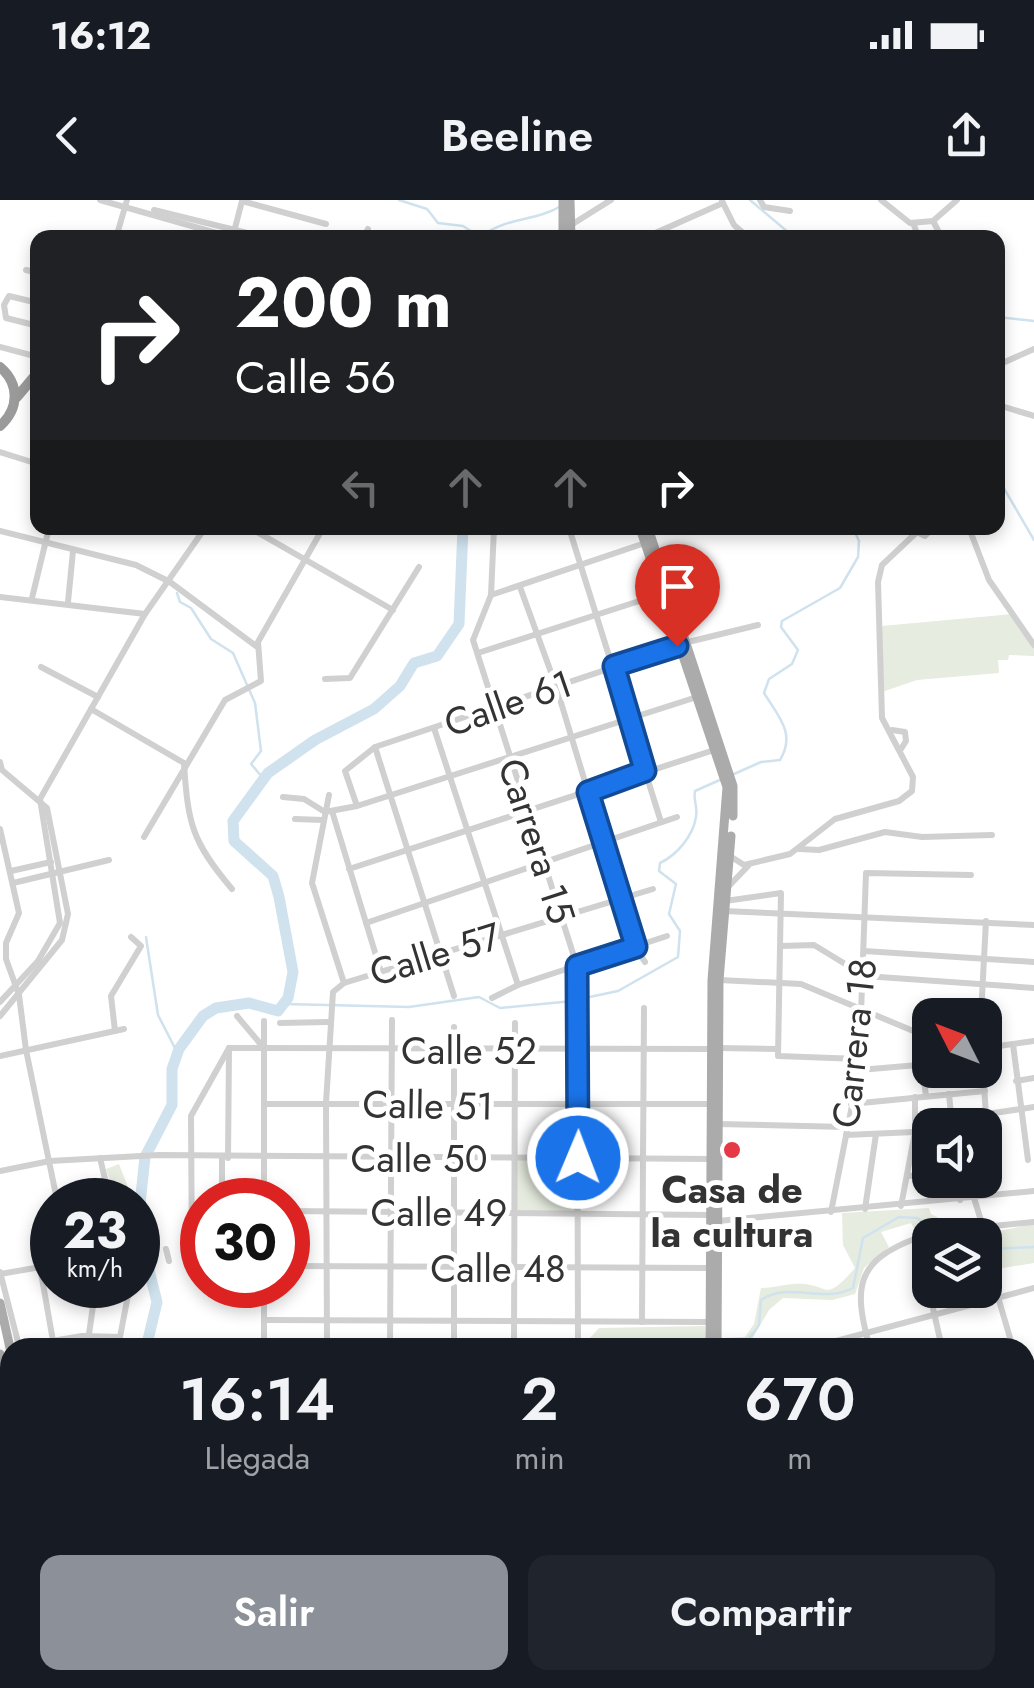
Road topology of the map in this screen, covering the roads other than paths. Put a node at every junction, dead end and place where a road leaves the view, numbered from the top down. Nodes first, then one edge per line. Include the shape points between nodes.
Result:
1 (100, 200) edge
2 (242, 200) edge
3 (760, 200) edge
4 (881, 200) edge
5 (957, 200) edge
6 (607, 201) edge
7 (722, 202) edge
8 (126, 203) edge
9 (567, 205) edge
10 (148, 210) junction
11 (790, 212) dead end
12 (932, 221) junction
13 (914, 223) junction
14 (326, 224) dead end
15 (570, 225) junction
16 (235, 227) junction
17 (118, 230) edge
18 (211, 230) edge
19 (234, 230) edge
20 (244, 230) edge
21 (564, 230) edge
22 (570, 230) edge
23 (661, 230) edge
24 (740, 230) edge
25 (916, 230) edge
26 (937, 230) edge
27 (26, 270) dead end
28 (30, 271) edge
29 (30, 302) edge
30 (30, 324) edge
31 (0, 347) edge
32 (1034, 348) edge
33 (30, 355) edge
34 (1005, 362) edge
35 (0, 367) edge
36 (30, 378) edge
37 (1005, 407) edge
38 (14, 408) junction
39 (1034, 416) edge
40 (0, 426) edge
41 (0, 452) edge
42 (30, 461) edge
43 (0, 531) edge
44 (47, 535) edge
45 (200, 535) edge
46 (262, 535) edge
47 (318, 535) edge
48 (494, 535) edge
49 (571, 535) edge
50 (644, 535) edge
51 (646, 535) edge
52 (912, 535) edge
53 (972, 535) edge
54 (645, 542) junction
55 (44, 543) junction
56 (74, 551) junction
57 (304, 559) junction
58 (580, 562) junction
59 (419, 567) dead end
60 (170, 582) junction
61 (520, 586) junction
62 (660, 594) junction
63 (491, 596) junction
64 (0, 598) edge
65 (32, 598) junction
66 (69, 603) junction
67 (393, 610) junction
68 (145, 614) junction
69 (597, 615) junction
70 (758, 625) dead end
71 (538, 635) junction
72 (680, 644) junction
73 (1034, 645) edge
74 (256, 646) junction
75 (478, 653) junction
76 (614, 666) junction
77 (41, 667) dead end
78 (325, 679) dead end
79 (556, 686) junction
80 (98, 697) junction
81 (698, 698) junction
82 (495, 707) junction
83 (91, 708) junction
84 (631, 718) junction
85 (434, 728) junction
86 (892, 730) junction
87 (572, 739) junction
88 (375, 747) junction
89 (901, 749) junction
90 (711, 751) junction
91 (510, 759) junction
92 (184, 762) junction
93 (723, 767) junction
94 (0, 768) edge
95 (645, 771) junction
96 (450, 778) junction
97 (730, 786) junction
98 (588, 792) junction
99 (329, 795) dead end
100 (390, 796) junction
101 (283, 797) dead end
102 (40, 799) junction
103 (357, 806) junction
104 (528, 811) junction
105 (327, 814) junction
106 (678, 817) dead end
107 (295, 819) dead end
108 (661, 822) junction
109 (0, 828) edge
110 (467, 830) junction
111 (992, 834) dead end
112 (144, 837) dead end
113 (604, 844) junction
114 (408, 849) junction
115 (798, 849) junction
116 (728, 854) junction
117 (109, 860) dead end
118 (51, 862) junction
119 (544, 862) junction
120 (750, 864) junction
121 (349, 869) junction
122 (11, 871) junction
123 (57, 873) junction
124 (971, 875) dead end
125 (484, 881) junction
126 (13, 883) junction
127 (232, 889) dead end
128 (653, 889) dead end
129 (621, 898) junction
130 (724, 901) junction
131 (425, 904) junction
132 (561, 914) junction
133 (781, 914) junction
134 (866, 916) junction
135 (986, 921) junction
136 (366, 923) junction
137 (1034, 925) edge
138 (499, 934) junction
139 (131, 936) dead end
140 (666, 936) dead end
141 (58, 938) junction
142 (780, 946) junction
143 (636, 947) junction
144 (864, 951) junction
145 (440, 952) junction
146 (982, 959) junction
147 (645, 962) dead end
148 (1034, 962) edge
149 (577, 966) junction
150 (381, 972) junction
151 (865, 976) junction
152 (719, 980) junction
153 (779, 982) junction
154 (344, 983) junction
155 (16, 985) junction
156 (518, 985) junction
157 (982, 987) junction
158 (1034, 988) edge
159 (19, 995) junction
160 (454, 996) dead end
161 (492, 998) dead end
162 (982, 998) edge
163 (0, 1002) edge
164 (862, 1006) junction
165 (644, 1008) dead end
166 (0, 1016) edge
167 (237, 1016) dead end
168 (392, 1020) dead end
169 (264, 1021) dead end
170 (328, 1022) junction
171 (516, 1023) dead end
172 (280, 1024) dead end
173 (454, 1027) dead end
174 (912, 1030) edge
175 (1034, 1040) edge
176 (1012, 1044) junction
177 (1002, 1045) edge
178 (229, 1048) junction
179 (264, 1048) junction
180 (714, 1048) junction
181 (26, 1050) junction
182 (328, 1050) junction
183 (392, 1050) junction
184 (454, 1050) junction
185 (579, 1050) junction
186 (642, 1051) junction
187 (517, 1052) junction
188 (777, 1053) junction
189 (0, 1056) edge
190 (859, 1059) junction
191 (912, 1066) edge
192 (859, 1070) junction
193 (1034, 1078) edge
194 (1016, 1081) junction
195 (926, 1088) edge
196 (985, 1088) edge
197 (985, 1091) junction
198 (949, 1094) junction
199 (926, 1096) junction
200 (915, 1097) junction
201 (326, 1103) junction
202 (265, 1104) junction
203 (392, 1104) junction
204 (453, 1104) junction
205 (642, 1104) junction
206 (710, 1104) junction
207 (851, 1104) junction
208 (515, 1106) junction
209 (579, 1106) junction
210 (1034, 1107) edge
211 (915, 1108) edge
212 (950, 1108) edge
213 (986, 1108) edge
214 (1020, 1110) junction
215 (1002, 1112) edge
216 (715, 1124) junction
217 (846, 1131) junction
218 (912, 1132) edge
219 (876, 1134) junction
220 (912, 1151) edge
221 (191, 1156) junction
222 (515, 1157) junction
223 (100, 1158) junction
224 (225, 1158) junction
225 (264, 1158) junction
226 (326, 1158) junction
227 (389, 1158) junction
228 (454, 1158) junction
229 (578, 1158) junction
230 (641, 1159) junction
231 (715, 1159) junction
232 (1028, 1160) dead end
233 (50, 1161) junction
234 (0, 1171) edge
235 (908, 1176) junction
236 (912, 1176) edge
237 (53, 1178) edge
238 (105, 1178) edge
239 (191, 1178) edge
240 (224, 1178) edge
241 (264, 1178) edge
242 (1034, 1191) edge
243 (1002, 1195) edge
244 (974, 1198) joint
245 (960, 1200) joint
246 (901, 1206) junction
247 (866, 1209) junction
248 (391, 1211) junction
249 (454, 1211) junction
250 (310, 1212) edge
251 (328, 1212) junction
252 (515, 1212) junction
253 (578, 1212) junction
254 (830, 1212) junction
255 (642, 1213) junction
256 (714, 1218) junction
257 (1034, 1222) edge
258 (166, 1249) dead end
259 (169, 1261) dead end
260 (310, 1266) edge
261 (328, 1266) junction
262 (516, 1266) junction
263 (578, 1267) junction
264 (30, 1268) edge
265 (390, 1268) junction
266 (454, 1268) junction
267 (642, 1268) junction
268 (709, 1268) junction
269 (0, 1273) edge
270 (1034, 1288) edge
271 (1002, 1297) edge
272 (0, 1303) edge
273 (48, 1308) edge
274 (92, 1308) edge
275 (126, 1308) edge
276 (264, 1308) edge
277 (959, 1308) edge
278 (1001, 1308) edge
279 (932, 1315) junction
280 (264, 1320) junction
281 (328, 1321) junction
282 (454, 1321) junction
283 (392, 1322) junction
284 (514, 1322) junction
285 (578, 1322) junction
286 (642, 1322) junction
287 (710, 1322) junction
288 (866, 1332) junction
289 (88, 1336) junction
290 (10, 1338) edge
291 (11, 1338) edge
292 (53, 1338) edge
293 (74, 1338) edge
294 (264, 1338) edge
295 (327, 1338) edge
296 (391, 1338) edge
297 (454, 1338) edge
298 (514, 1338) edge
299 (578, 1338) edge
300 (712, 1338) edge
301 (712, 1338) edge
302 (849, 1338) edge
303 (868, 1338) edge
304 (939, 1338) edge
305 (1009, 1338) edge

1 - 8 street
2 - 14 street
2 - 16 street
3 - 11 street via 764,207
4 - 13 street
5 - 12 street
6 - 15 street
7 - 23 street
7 - 24 street
8 - 10 street
8 - 17 street
9 - 15 main road
9 - 21 main road
10 - 16 street
10 - 18 street
12 - 13 street
12 - 26 street
13 - 25 street
15 - 22 main road
16 - 19 street
16 - 20 street
27 - 28 street
29 - 30 street via 9,296 4,306 6,318
31 - 33 street
32 - 34 street
35 - 38 highway via 14,386
36 - 38 highway
37 - 39 street
38 - 40 highway
41 - 42 street
43 - 55 street
44 - 55 street
45 - 60 street
46 - 57 street
47 - 57 street
48 - 63 street, Carrera 15
49 - 58 street
50 - 54 main road
51 - 72 main road
52 - 86 street via 878,573 881,712
53 - 73 street via 988,580
54 - 58 street
54 - 62 main road
55 - 56 street
55 - 65 street
56 - 60 street
56 - 66 street
57 - 67 street
57 - 74 street
58 - 61 street
58 - 69 street
59 - 67 street
60 - 68 street
60 - 74 street
61 - 63 street
61 - 71 street
62 - 69 street
62 - 72 main road
63 - 75 street, Carrera 15 via 474,630
64 - 65 street
65 - 66 street
66 - 68 street
67 - 78 street via 350,678
68 - 80 street
69 - 71 street
69 - 76 street
70 - 72 street, Calle 61
71 - 75 street
71 - 79 street
72 - 76 street, Calle 61
72 - 81 main road
74 - 92 street via 263,678 225,700
75 - 82 street, Carrera 15
76 - 79 street, Calle 61
76 - 84 street
77 - 80 street
79 - 82 street, Calle 61
79 - 87 street
80 - 83 street
81 - 84 street
81 - 90 main road
81 - 93 main road
82 - 85 street, Calle 61
82 - 91 street, Carrera 15
83 - 92 street
83 - 102 street
84 - 87 street
84 - 95 street
85 - 88 street, Calle 61
85 - 96 street
86 - 89 street via 891,742
86 - 89 street via 904,732
87 - 91 street
87 - 98 street
88 - 100 street
88 - 103 street, Calle 61 via 345,771
89 - 115 street via 912,791 834,820
90 - 93 main road
90 - 95 street
91 - 96 street
91 - 104 street, Carrera 15
92 - 112 street
92 - 127 street via 189,823 201,852
93 - 97 main road
94 - 102 street
95 - 98 street
95 - 108 street
96 - 100 street
96 - 110 street
97 - 116 main road
97 - 180 main road via 714,920
98 - 104 street
98 - 113 street
99 - 105 street
100 - 103 street
100 - 114 street
101 - 105 street via 304,799
102 - 118 street
102 - 123 street
103 - 105 street
104 - 110 street
104 - 119 street, Carrera 15
105 - 107 street
105 - 121 street
105 - 154 street via 312,883
106 - 108 street
108 - 113 street
109 - 122 street
110 - 114 street
110 - 125 street
111 - 115 street via 922,838 885,832 819,850
113 - 119 street
113 - 129 street
114 - 121 street
114 - 131 street
115 - 120 street
116 - 120 street
116 - 130 main road
117 - 123 street
118 - 122 street
118 - 123 street
119 - 125 street
119 - 132 street, Carrera 15
120 - 130 street
121 - 136 street
122 - 126 street
123 - 126 street
123 - 141 street
124 - 134 street, Carrera 18 via 866,873
125 - 131 street
125 - 138 street
126 - 155 street via 19,918 5,950
128 - 129 street, Calle 57
129 - 132 street, Calle 57
129 - 143 street
130 - 133 street
130 - 133 street via 782,894
130 - 152 main road
131 - 136 street
131 - 145 street
132 - 138 street, Calle 57
132 - 149 street, Carrera 15
133 - 134 street
133 - 142 street
134 - 135 street
134 - 144 street, Carrera 18
135 - 137 street
135 - 146 street
136 - 150 street
138 - 145 street, Calle 57
138 - 156 street
139 - 181 street via 141,946 110,996 120,1030
140 - 143 street
141 - 155 street
141 - 159 street
142 - 151 street via 814,944
142 - 153 street
143 - 147 street
143 - 149 street
144 - 146 street
144 - 151 street, Carrera 18
145 - 150 street, Calle 57
145 - 160 street
146 - 148 street
146 - 157 street
149 - 156 street
149 - 185 street, Carrera 15
150 - 154 street, Calle 57
151 - 157 street
151 - 164 street, Carrera 18
152 - 153 street
152 - 180 main road
153 - 164 street
153 - 188 street
154 - 170 street, Calle 57 via 329,1000
155 - 159 street
155 - 163 street
156 - 161 street
157 - 158 street
157 - 162 street
159 - 166 street
159 - 181 street
164 - 174 street
164 - 190 street, Carrera 18
165 - 186 street
167 - 179 street
168 - 183 street
169 - 179 street
170 - 172 street
170 - 182 street
171 - 187 street
173 - 184 street
175 - 176 street
176 - 177 street
176 - 194 street
178 - 179 street, Calle 52
178 - 221 street via 194,1107
178 - 224 street
179 - 182 street, Calle 52
179 - 202 street
180 - 186 street, Calle 52
180 - 188 street, Calle 52
180 - 206 main road
180 - 216 main road
181 - 189 street
181 - 233 street
182 - 183 street, Calle 52
182 - 201 street
183 - 184 street, Calle 52
183 - 203 street
184 - 187 street, Calle 52
184 - 204 street
185 - 186 street, Calle 52
185 - 187 street, Calle 52
185 - 209 street, Carrera 15
186 - 205 street
187 - 208 street
188 - 190 street, Calle 52
190 - 192 street, Carrera 18
191 - 192 street
192 - 207 street, Carrera 18
193 - 194 street
194 - 214 street
195 - 199 street
196 - 197 street
197 - 198 street
197 - 213 street
198 - 199 street
198 - 212 street
199 - 200 street
200 - 207 street
200 - 211 street
201 - 202 street, Calle 51
201 - 203 street, Calle 51
201 - 226 street
202 - 225 street
203 - 204 street, Calle 51
203 - 227 street
204 - 208 street, Calle 51
204 - 228 street
205 - 206 street, Calle 51
205 - 209 street, Calle 51
205 - 230 street
206 - 216 main road
207 - 217 street, Carrera 18
208 - 209 street, Calle 51
208 - 222 street
209 - 229 street, Carrera 15
210 - 214 street
214 - 215 street
214 - 232 street
216 - 217 street
216 - 231 main road
217 - 219 street
217 - 254 street, Carrera 18
218 - 219 street
219 - 247 street
220 - 235 street
221 - 223 street, Calle 50
221 - 224 street, Calle 50
221 - 239 street
222 - 228 street, Calle 50
222 - 229 street, Calle 50
222 - 252 street
223 - 233 street, Calle 50
223 - 238 street
224 - 225 street, Calle 50
224 - 240 street
225 - 226 street, Calle 50
225 - 241 street
226 - 227 street, Calle 50
226 - 251 street
227 - 228 street, Calle 50
227 - 248 street
228 - 249 street
229 - 230 street, Calle 50
229 - 253 street, Carrera 15
230 - 231 street, Calle 50
230 - 255 street
231 - 256 main road
233 - 234 street, Calle 50
233 - 237 street
235 - 236 street
235 - 246 street
242 - 243 street, Calle 49
244 - 245 street, Calle 49
244 - 257 street via 983,1227
245 - 246 street, Calle 49
246 - 247 street, Calle 49
247 - 254 street, Calle 49
248 - 249 street, Calle 49
248 - 251 street, Calle 49
248 - 265 street
249 - 252 street, Calle 49
249 - 266 street
250 - 251 street, Calle 49
251 - 261 street
252 - 253 street, Calle 49
252 - 262 street
253 - 255 street, Calle 49
253 - 263 street, Carrera 15
254 - 256 street, Calle 49
255 - 256 street, Calle 49
255 - 267 street
256 - 268 main road
256 - 300 main road
258 - 259 street
260 - 261 street, Calle 48
261 - 265 street, Calle 48
261 - 281 street
262 - 263 street, Calle 48
262 - 266 street, Calle 48
262 - 284 street
263 - 267 street, Calle 48
263 - 285 street, Carrera 15
264 - 269 street
265 - 266 street, Calle 48
265 - 283 street
266 - 282 street
267 - 268 street, Calle 48
267 - 286 street
268 - 287 main road
269 - 291 street
270 - 271 street
272 - 290 main road
273 - 292 street
274 - 289 street
275 - 289 street via 120,1337
276 - 280 street
277 - 279 street
278 - 305 street
279 - 288 street
279 - 288 street via 917,1238 892,1247 866,1269 858,1296
279 - 304 street
280 - 281 street
280 - 294 street
281 - 283 street
281 - 295 street
282 - 283 street
282 - 284 street
282 - 297 street
283 - 296 street
284 - 285 street
284 - 298 street
285 - 286 street
285 - 299 street, Carrera 15
286 - 287 street
287 - 301 main road
288 - 302 street
288 - 303 street
289 - 293 street

